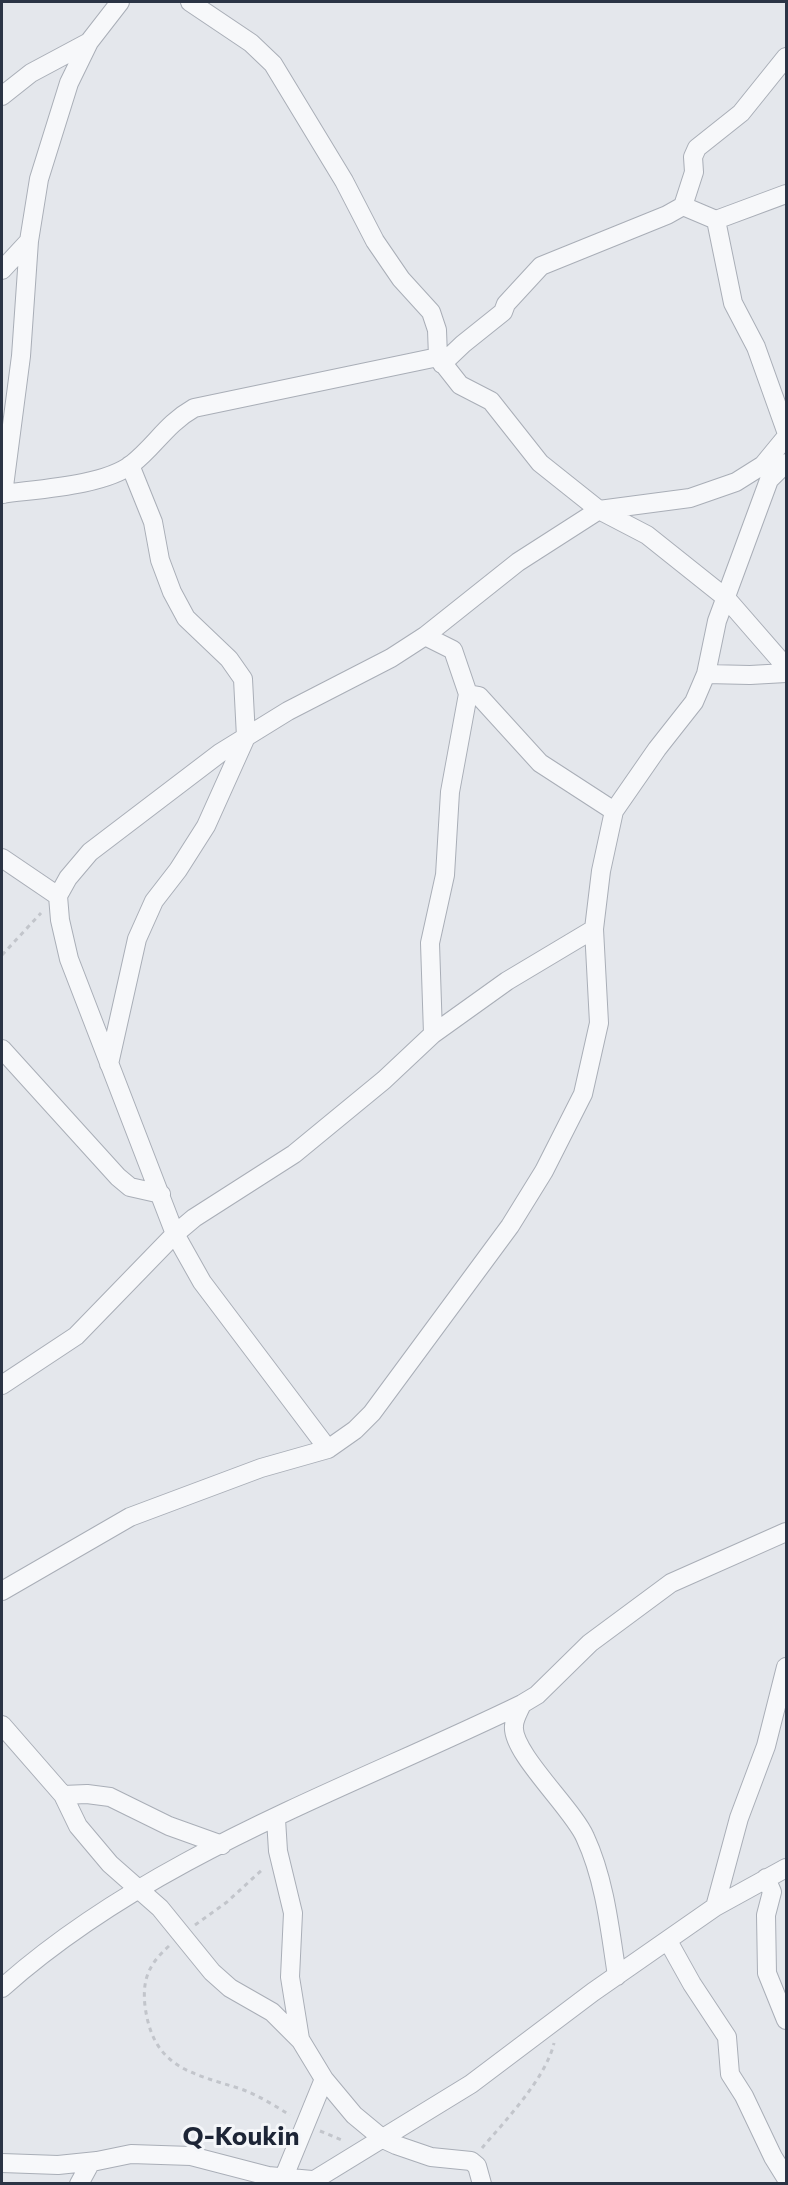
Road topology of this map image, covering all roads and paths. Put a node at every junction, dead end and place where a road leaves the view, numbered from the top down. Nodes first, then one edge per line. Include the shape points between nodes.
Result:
1 (120, 2) edge
2 (190, 2) edge
3 (88, 42) junction
4 (786, 57) edge
5 (2, 96) edge
6 (786, 194) edge
7 (683, 206) junction
8 (716, 220) junction
9 (29, 241) junction
10 (2, 270) edge
11 (440, 361) junction
12 (786, 431) edge
13 (786, 437) edge
14 (786, 463) edge
15 (130, 465) junction
16 (2, 494) edge
17 (600, 510) junction
18 (726, 598) junction
19 (425, 636) junction
20 (786, 667) edge
21 (786, 673) edge
22 (706, 674) junction
23 (468, 694) junction
24 (246, 737) junction
25 (614, 811) junction
26 (2, 858) edge
27 (58, 896) junction
28 (594, 929) junction
29 (2, 955) edge
30 (433, 1034) junction
31 (2, 1049) edge
32 (109, 1064) junction
33 (161, 1194) junction
34 (175, 1234) junction
35 (2, 1385) edge
36 (328, 1449) junction
37 (786, 1532) edge
38 (2, 1591) edge
39 (786, 1667) edge
40 (522, 1704) junction
41 (2, 1725) edge
42 (63, 1795) junction
43 (276, 1819) junction
44 (222, 1845) junction
45 (278, 1851) junction
46 (786, 1868) edge
47 (766, 1878) junction
48 (141, 1889) junction
49 (715, 1907) junction
50 (181, 1934) junction
51 (668, 1941) junction
52 (617, 1976) junction
53 (2, 1988) edge
54 (786, 2020) edge
55 (556, 2021) junction
56 (301, 2041) junction
57 (324, 2079) junction
58 (306, 2124) junction
59 (383, 2139) junction
60 (365, 2150) junction
61 (471, 2161) junction
62 (91, 2162) junction
63 (2, 2163) edge
64 (786, 2178) edge
65 (282, 2180) edge
66 (310, 2182) edge
67 (483, 2182) edge
68 (79, 2184) edge

1 - 3 street
2 - 11 street via 251,42 273,64 344,181 375,241 401,279 431,312
3 - 5 street via 31,73
3 - 9 street via 69,83 39,179
4 - 7 street via 741,113 697,148
6 - 8 street
7 - 8 street
7 - 11 street via 541,266 503,312
8 - 12 street via 733,303 756,347
9 - 10 street
9 - 16 street via 21,356
11 - 15 street via 194,408 172,421
11 - 17 street via 459,385 491,401 540,463
13 - 17 street via 763,465 726,486 690,498
14 - 18 street via 769,480
15 - 16 street via 92,480
15 - 24 street via 153,522 160,560 172,592 186,618 229,659 243,679
17 - 18 street via 647,535
17 - 19 street via 518,562
18 - 20 street
18 - 22 street
19 - 23 street via 453,650
19 - 24 street
21 - 22 street
22 - 25 street via 694,702
23 - 25 street via 479,696 547,769
23 - 30 street via 450,792 445,875 430,943
24 - 27 street via 150,804 90,852
24 - 32 street via 206,826 154,901 137,939
25 - 28 street
26 - 27 street
27 - 29 path
27 - 32 street via 69,959
28 - 30 street via 507,981
28 - 36 street via 599,1023 592,1059 583,1094 544,1171 510,1226 393,1387 355,1430
30 - 34 street via 294,1154
31 - 33 street via 118,1177 130,1187
32 - 33 street
33 - 34 street
34 - 35 street via 76,1336
34 - 36 street via 202,1282
36 - 38 street via 261,1468 130,1517
37 - 40 street via 671,1583 590,1643 537,1695
39 - 49 street via 766,1746 739,1818
40 - 43 street
40 - 52 street via 514,1726 516,1738 577,1820 592,1854
41 - 42 street
42 - 44 street via 110,1797 169,1826
42 - 48 street via 78,1826 110,1864
43 - 44 street
43 - 45 street
44 - 48 street
45 - 50 path via 236,1895
45 - 56 street via 292,1913 290,1977
46 - 47 street
47 - 49 street
47 - 54 street via 772,1892 766,1915 767,1972
48 - 50 street
48 - 53 street via 87,1921
49 - 51 street
50 - 56 street via 218,1977 272,2013
50 - 58 path via 148,1969 143,1989 147,2018 168,2060 182,2069 244,2090
51 - 52 street
51 - 64 street via 727,2037 730,2074
52 - 55 street
55 - 59 street via 471,2084
55 - 61 path via 552,2054 529,2090
56 - 57 street
57 - 58 street
57 - 59 street via 354,2115
58 - 60 path
58 - 65 street
59 - 60 street
59 - 61 street via 431,2157
60 - 66 street
61 - 67 street
62 - 63 street
62 - 65 street via 130,2154 191,2156
62 - 68 street
65 - 66 street

